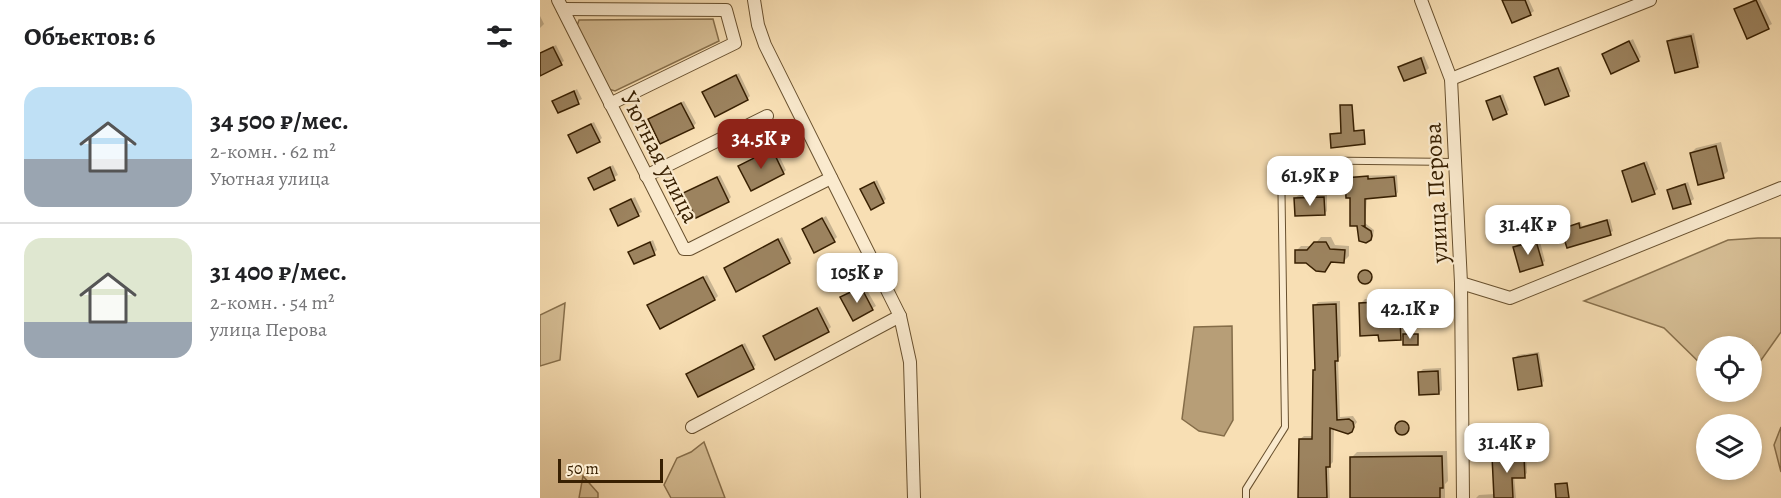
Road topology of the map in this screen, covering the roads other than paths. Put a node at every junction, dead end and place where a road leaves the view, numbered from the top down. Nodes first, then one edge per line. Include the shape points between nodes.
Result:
1 (754, 0) edge
2 (1421, 0) edge
3 (1650, 0) edge
4 (560, 5) edge
5 (1451, 79) junction
6 (610, 104) junction
7 (767, 116) dead end
8 (1455, 162) junction
9 (646, 176) junction
10 (831, 178) junction
11 (1781, 188) edge
12 (1461, 284) junction
13 (900, 316) junction
14 (692, 427) dead end
15 (914, 498) edge
16 (1246, 498) edge
17 (1463, 498) edge

1 - 10 street via 765,45
2 - 5 street, улица Перова
3 - 5 street
4 - 6 street, Уютная улица
4 - 6 street via 726,10 735,43
5 - 8 street, улица Перова
6 - 9 street, Уютная улица
7 - 9 street
8 - 12 street, улица Перова
8 - 16 lane via 1281,160 1285,427 1246,489
9 - 10 street, Уютная улица via 681,246 687,250
10 - 13 street
11 - 12 street via 1510,298
12 - 17 street, улица Перова
13 - 14 street
13 - 15 street via 910,362

